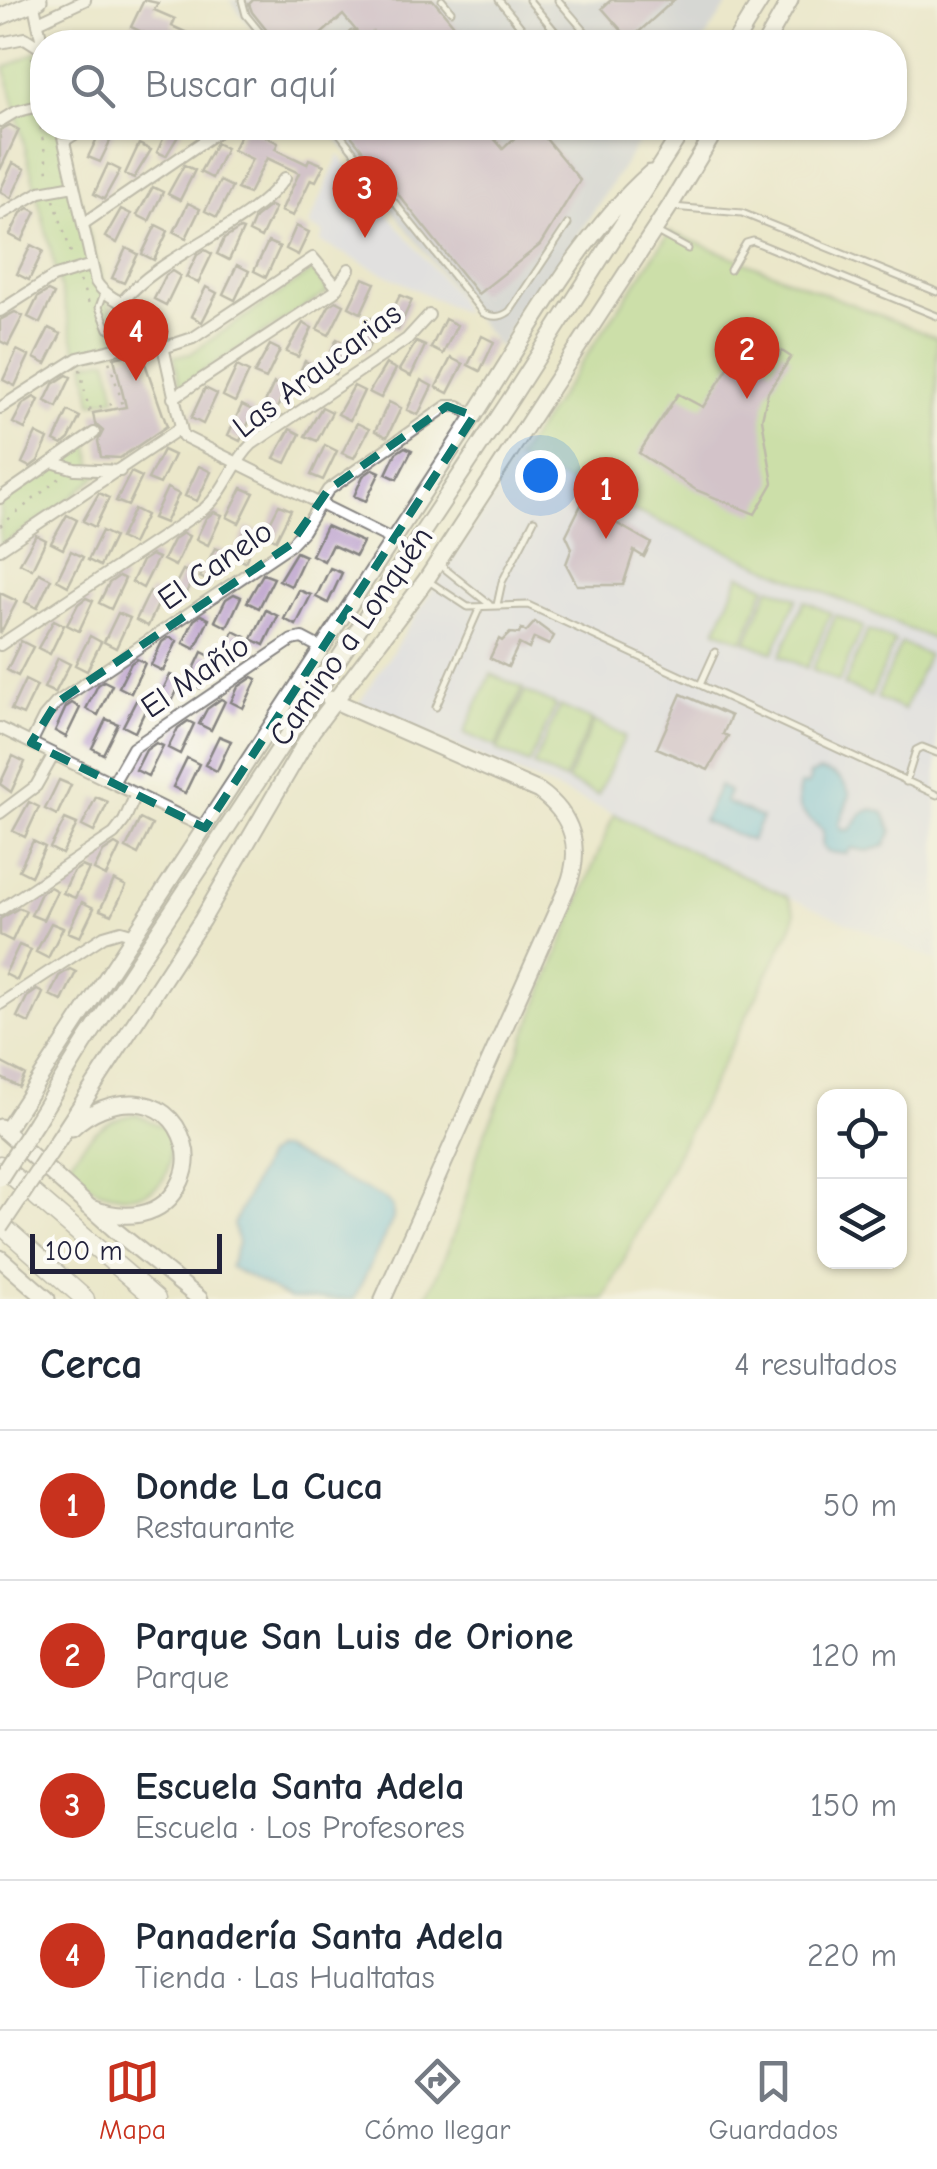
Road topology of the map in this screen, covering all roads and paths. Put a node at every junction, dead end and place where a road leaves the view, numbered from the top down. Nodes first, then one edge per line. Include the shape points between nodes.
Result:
1 (85, 0) edge
2 (242, 0) edge
3 (442, 0) edge
4 (498, 0) edge
5 (529, 0) edge
6 (558, 0) edge
7 (760, 0) edge
8 (790, 0) edge
9 (35, 1) edge
10 (451, 11) dead end
11 (0, 18) edge
12 (38, 22) junction
13 (39, 30) edge
14 (259, 30) edge
15 (523, 30) edge
16 (554, 30) edge
17 (584, 30) edge
18 (742, 30) edge
19 (773, 30) edge
20 (30, 40) edge
21 (4, 41) edge
22 (30, 108) edge
23 (0, 121) edge
24 (64, 140) edge
25 (206, 140) edge
26 (345, 140) edge
27 (677, 140) edge
28 (710, 140) edge
29 (664, 161) junction
30 (284, 178) dead end
31 (74, 186) junction
32 (670, 206) junction
33 (0, 215) edge
34 (83, 224) junction
35 (568, 224) dead end
36 (654, 231) junction
37 (688, 250) dead end
38 (92, 266) junction
39 (349, 269) dead end
40 (730, 270) dead end
41 (337, 288) junction
42 (937, 292) edge
43 (104, 293) junction
44 (121, 302) junction
45 (0, 312) edge
46 (430, 315) dead end
47 (148, 316) junction
48 (937, 316) edge
49 (162, 343) junction
50 (106, 350) junction
51 (78, 358) junction
52 (173, 398) junction
53 (0, 408) edge
54 (89, 409) junction
55 (474, 416) junction
56 (179, 429) junction
57 (94, 433) joint
58 (50, 463) junction
59 (236, 464) junction
60 (120, 471) junction
61 (0, 498) edge
62 (317, 503) junction
63 (534, 520) dead end
64 (0, 526) edge
65 (391, 540) junction
66 (0, 549) edge
67 (437, 563) junction
68 (426, 580) junction
69 (494, 605) junction
70 (480, 607) junction
71 (0, 645) edge
72 (321, 648) junction
73 (715, 652) dead end
74 (700, 685) junction
75 (317, 692) junction
76 (334, 701) junction
77 (436, 707) dead end
78 (0, 728) edge
79 (31, 743) junction
80 (937, 753) edge
81 (54, 754) junction
82 (906, 782) junction
83 (113, 783) junction
84 (136, 794) junction
85 (937, 794) edge
86 (0, 813) edge
87 (206, 828) junction
88 (0, 910) edge
89 (135, 934) junction
90 (0, 1004) edge
91 (2, 1130) edge
92 (58, 1141) junction
93 (0, 1165) edge
94 (0, 1178) edge
95 (88, 1207) junction
96 (0, 1225) edge
97 (0, 1258) edge
98 (47, 1299) edge
99 (85, 1299) edge
100 (156, 1299) edge
101 (200, 1299) edge
102 (383, 1299) edge

1 - 12 street
2 - 14 lane
3 - 10 lane
4 - 15 lane
5 - 16 lane
6 - 17 lane
7 - 18 main road
8 - 19 main road
9 - 11 main road
9 - 12 street
12 - 13 street
20 - 21 street
22 - 23 street
24 - 31 street
25 - 34 street
26 - 35 lane via 490,316 510,312
27 - 29 main road, Camino a Lonquén
28 - 32 main road, Camino a Lonquén
29 - 55 main road via 606,218
29 - 75 main road, Camino a Lonquén
30 - 44 street via 266,198
31 - 33 street via 40,192
31 - 34 street
32 - 36 main road, Camino a Lonquén
32 - 42 lane via 742,214
34 - 38 street
36 - 37 lane
36 - 67 main road, Camino a Lonquén
38 - 43 street
38 - 45 street via 53,277
39 - 41 street
40 - 48 lane via 752,242
41 - 49 street via 313,258 193,338
41 - 52 street
43 - 44 street
43 - 47 lane via 99,310 108,329
44 - 47 street
46 - 59 street, Las Araucarias via 408,339 252,444
47 - 49 street
49 - 50 street
49 - 52 street
50 - 51 street
50 - 54 path via 122,402
51 - 53 street
51 - 54 path
52 - 56 street
54 - 57 path
55 - 62 street, El Canelo via 447,406
55 - 65 street, Camino a Lonquén
56 - 59 street
56 - 60 street
57 - 58 street
58 - 60 street
58 - 61 street
58 - 64 path via 63,475
59 - 62 street
59 - 71 street, Las Araucarias via 210,504
60 - 66 street
62 - 65 street
62 - 79 street, El Canelo via 290,545 56,704
63 - 69 lane
65 - 72 street, Camino a Lonquén
67 - 68 main road, Camino a Lonquén
67 - 69 lane
68 - 70 lane via 468,607
68 - 76 main road, Camino a Lonquén
69 - 70 lane
69 - 74 lane via 528,604
70 - 77 lane
72 - 83 street, El Mañío via 292,640 133,748
72 - 87 street, Camino a Lonquén
73 - 74 lane
74 - 82 lane
75 - 76 main road
75 - 94 main road, Camino a Lonquén, bridge
76 - 92 main road, Camino a Lonquén
76 - 102 main road via 539,791 562,811 575,846 568,888
78 - 79 street
79 - 81 street
80 - 82 lane via 916,750
81 - 83 street
81 - 86 street via 36,786
82 - 85 lane
83 - 84 street
84 - 87 street
84 - 88 street via 118,831
87 - 89 street, Camino a Lonquén
89 - 90 street via 104,936
89 - 91 street, Camino a Lonquén
91 - 95 main road
92 - 95 main road via 97,1110 130,1102 159,1110 183,1140 185,1170 163,1204 133,1216
92 - 96 main road, Camino a Lonquén, bridge
93 - 100 highway
95 - 101 main road
96 - 99 highway
97 - 98 main road

